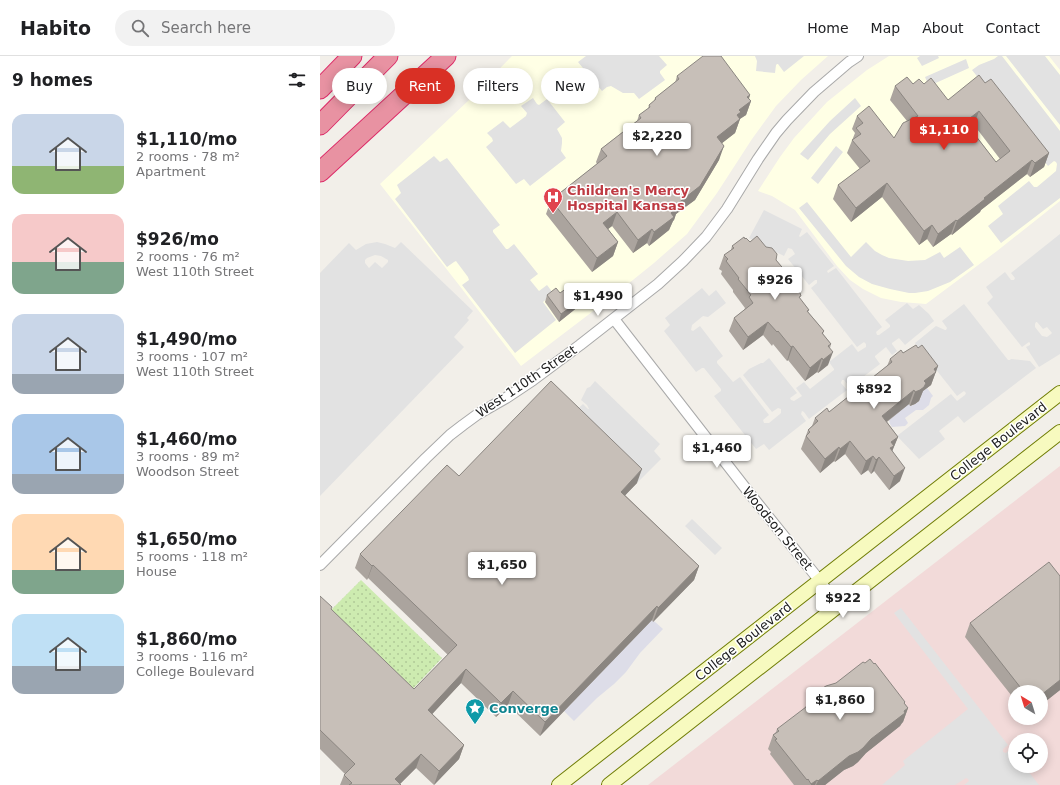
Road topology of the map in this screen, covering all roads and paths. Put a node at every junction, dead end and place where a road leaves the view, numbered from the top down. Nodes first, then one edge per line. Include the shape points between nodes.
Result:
1 (344, 56) edge
2 (352, 56) edge
3 (388, 56) edge
4 (446, 56) edge
5 (858, 56) edge
6 (320, 88) edge
7 (320, 125) edge
8 (320, 172) edge
9 (614, 319) junction
10 (1060, 393) edge
11 (1060, 432) edge
12 (320, 565) edge
13 (820, 581) junction
14 (838, 606) junction
15 (558, 785) edge
16 (609, 785) edge

1 - 6 highway
2 - 6 highway
3 - 7 highway
4 - 8 highway
5 - 9 street, West 110th Street via 814,92 787,120 758,159 727,209 684,261
9 - 12 street, West 110th Street via 533,380 463,424 420,463
9 - 13 street, Woodson Street
10 - 13 main road, College Boulevard
11 - 14 main road
13 - 14 street, Woodson Street
13 - 15 main road, College Boulevard
14 - 16 main road

